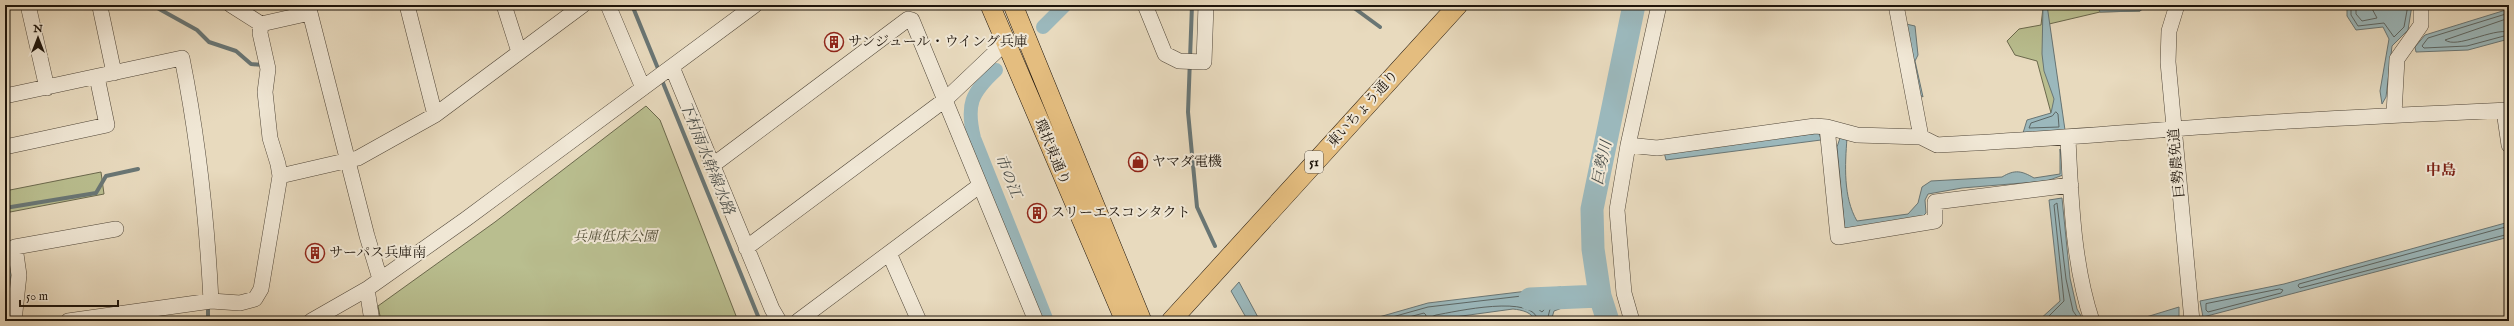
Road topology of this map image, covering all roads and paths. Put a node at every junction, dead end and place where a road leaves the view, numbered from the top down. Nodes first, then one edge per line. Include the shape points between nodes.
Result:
1 (28, 5) edge
2 (231, 5) edge
3 (407, 5) edge
4 (504, 5) edge
5 (583, 5) edge
6 (608, 5) edge
7 (755, 5) edge
8 (990, 5) edge
9 (1013, 5) edge
10 (1145, 5) edge
11 (1206, 5) edge
12 (1458, 5) edge
13 (1659, 5) edge
14 (1896, 5) edge
15 (2177, 5) edge
16 (2421, 5) edge
17 (100, 7) dead end
18 (309, 9) edge
19 (261, 24) junction
20 (1005, 43) junction
21 (519, 52) junction
22 (670, 68) junction
23 (114, 73) junction
24 (97, 77) junction
25 (647, 85) junction
26 (47, 88) junction
27 (5, 96) edge
28 (946, 99) junction
29 (2506, 110) edge
30 (2394, 114) junction
31 (435, 115) junction
32 (1827, 127) junction
33 (2173, 129) junction
34 (1921, 137) junction
35 (2068, 139) junction
36 (1628, 145) junction
37 (2509, 145) edge
38 (5, 147) edge
39 (347, 161) junction
40 (712, 165) junction
41 (280, 176) junction
42 (2071, 185) junction
43 (979, 186) junction
44 (116, 229) dead end
45 (746, 248) junction
46 (889, 253) junction
47 (380, 280) junction
48 (367, 289) junction
49 (211, 301) junction
50 (166, 314) edge
51 (88, 320) edge
52 (14, 321) edge
53 (68, 321) edge
54 (312, 321) edge
55 (372, 321) edge
56 (779, 321) edge
57 (798, 321) edge
58 (919, 321) edge
59 (1036, 321) edge
60 (1125, 321) edge
61 (1142, 321) edge
62 (1171, 321) edge
63 (1632, 321) edge
64 (2092, 321) edge
65 (2192, 321) edge

1 - 26 street
2 - 19 street
3 - 31 street
4 - 21 street
5 - 21 street
6 - 25 street
7 - 22 street
8 - 20 main road, 環状東通り
9 - 61 main road, 環状東通り
10 - 11 street via 1165,54 1179,61 1204,62
12 - 62 main road, 東いちょう通り / 51
13 - 36 street
14 - 34 street
15 - 33 street, 巨勢農免道 via 2169,31 2168,62
16 - 30 street via 2421,25 2397,59
17 - 23 street
18 - 19 street
18 - 39 street
19 - 41 street via 260,33 268,69 265,92 270,138
20 - 28 street
20 - 60 main road, 環状東通り
21 - 31 street
22 - 25 street
22 - 40 street
23 - 24 street
23 - 49 street via 182,58 193,111
24 - 26 street
24 - 38 street via 107,125
25 - 47 street
26 - 27 street
28 - 40 street via 912,20 908,19
28 - 43 street
28 - 45 street
29 - 30 street
29 - 37 street
30 - 33 street
31 - 39 street via 358,158
32 - 34 street via 1858,135
32 - 36 street via 1815,126 1656,148
32 - 42 street via 1838,237 1935,221 1935,202
33 - 35 street
33 - 65 street, 巨勢農免道
34 - 35 street via 1938,145
35 - 42 street
36 - 63 street via 1617,210 1624,293
39 - 41 street
39 - 47 street
40 - 45 street
41 - 49 street via 260,289 255,299 240,303
42 - 64 street via 2083,293
43 - 46 street
43 - 59 street
44 - 52 street via 15,247 19,275
45 - 56 street
46 - 57 street
46 - 58 street
47 - 48 street
48 - 54 street
48 - 55 street
49 - 50 street
50 - 51 street
51 - 53 street

